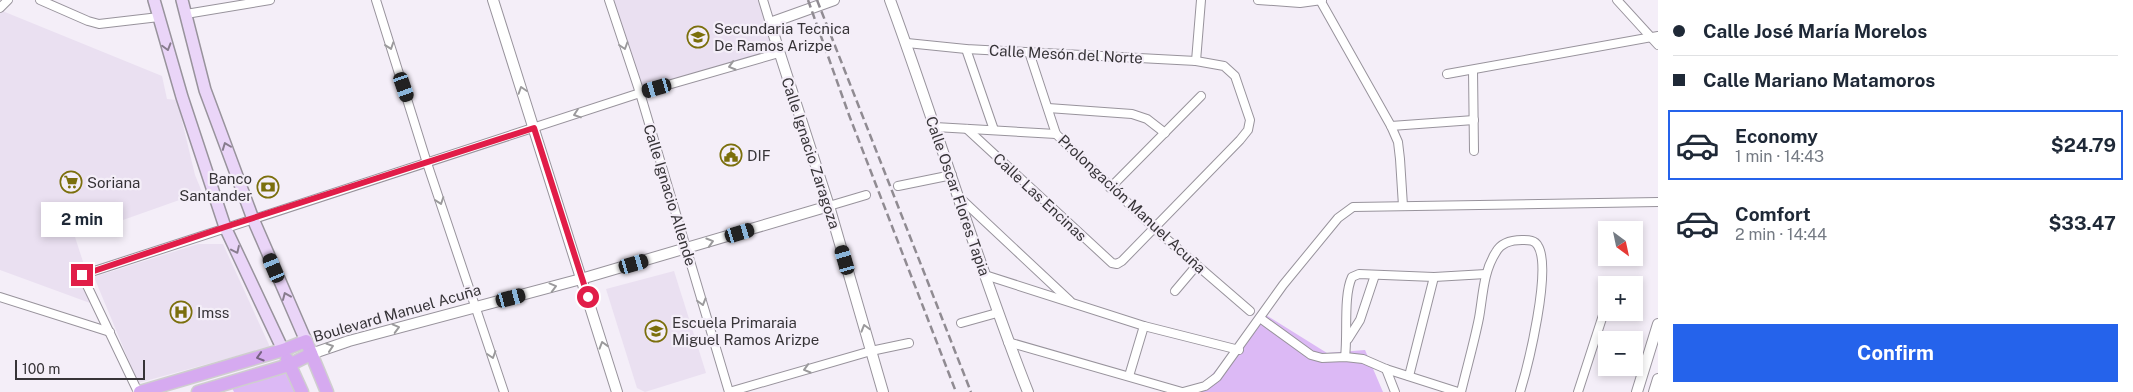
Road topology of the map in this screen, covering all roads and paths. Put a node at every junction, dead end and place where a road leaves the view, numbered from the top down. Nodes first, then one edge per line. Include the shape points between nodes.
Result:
1 (8, 0) edge
2 (40, 0) edge
3 (154, 0) edge
4 (182, 0) edge
5 (270, 0) edge
6 (376, 0) edge
7 (493, 0) edge
8 (609, 0) edge
9 (763, 0) edge
10 (834, 0) edge
11 (890, 0) edge
12 (1201, 0) edge
13 (1258, 0) edge
14 (1321, 0) edge
15 (1617, 0) edge
16 (0, 8) edge
17 (186, 14) junction
18 (159, 17) junction
19 (770, 23) junction
20 (1654, 37) edge
21 (907, 43) junction
22 (1658, 45) edge
23 (966, 49) junction
24 (779, 52) junction
25 (1029, 52) junction
26 (1196, 61) junction
27 (1473, 70) junction
28 (1447, 74) dead end
29 (640, 93) junction
30 (1201, 96) dead end
31 (1048, 108) junction
32 (1474, 120) junction
33 (935, 126) junction
34 (1391, 126) junction
35 (534, 128) junction
36 (966, 129) junction
37 (994, 130) junction
38 (1165, 133) junction
39 (1056, 134) junction
40 (1474, 151) dead end
41 (427, 164) junction
42 (952, 175) junction
43 (898, 186) dead end
44 (1110, 188) junction
45 (866, 195) dead end
46 (959, 197) junction
47 (1658, 202) edge
48 (829, 206) junction
49 (1403, 206) junction
50 (253, 219) junction
51 (225, 227) junction
52 (1155, 229) junction
53 (686, 249) junction
54 (1197, 265) junction
55 (1486, 274) junction
56 (986, 275) junction
57 (1376, 275) junction
58 (1434, 277) junction
59 (581, 279) junction
60 (1175, 291) dead end
61 (0, 297) edge
62 (1073, 304) junction
63 (476, 308) junction
64 (1250, 311) dead end
65 (997, 313) junction
66 (1260, 318) junction
67 (1601, 321) edge
68 (961, 323) dead end
69 (1658, 324) edge
70 (1144, 326) junction
71 (110, 332) junction
72 (1348, 339) junction
73 (306, 341) junction
74 (909, 342) dead end
75 (1008, 342) junction
76 (283, 350) junction
77 (1238, 350) junction
78 (871, 351) junction
79 (311, 354) junction
80 (1345, 357) junction
81 (289, 365) junction
82 (1386, 369) junction
83 (1129, 376) junction
84 (1409, 376) junction
85 (1658, 378) edge
86 (221, 389) edge
87 (139, 392) edge
88 (198, 392) edge
89 (302, 392) edge
90 (327, 392) edge
91 (504, 392) edge
92 (617, 392) edge
93 (729, 392) edge
94 (883, 392) edge
95 (1028, 392) edge
96 (1182, 392) edge
97 (1395, 392) edge
98 (1460, 392) edge
99 (1520, 392) edge
100 (1578, 392) edge
101 (1637, 392) edge
102 (1654, 392) edge

1 - 16 street
2 - 18 street via 88,22 100,24
3 - 18 main road
4 - 17 main road
5 - 17 street
6 -> 41 street
35 -> 7 street
8 -> 29 street, Calle Ignacio Allende
9 - 19 street, Calle Ignacio Zaragoza
10 - 19 street
11 - 21 street, Calle Oscar Flores Tapia
12 - 26 street
13 - 14 street via 1300,3
14 - 34 street
15 - 20 street
50 -> 17 main road via 205,90
18 -> 51 main road
19 - 24 street, Calle Ignacio Zaragoza
20 - 22 street
20 - 27 street
21 - 23 street, Calle Mesón del Norte
21 - 33 street, Calle Oscar Flores Tapia
23 - 25 street, Calle Mesón del Norte
23 - 37 street
24 -> 29 street
24 - 48 street, Calle Ignacio Zaragoza
25 - 26 street, Calle Mesón del Norte
25 - 31 street, Prolongación Manuel Acuña
26 - 52 street, Calle Mesón del Norte via 1224,66 1235,76 1250,120 1248,130
27 - 28 street
27 - 32 street
29 -> 35 street
29 - 53 street, Calle Ignacio Allende
30 - 38 street
31 - 38 street via 1132,114 1147,119
31 - 39 street, Prolongación Manuel Acuña
32 - 34 street
32 - 40 street
33 - 36 street
33 - 42 street, Calle Oscar Flores Tapia
34 - 49 street via 1398,142
35 - 41 street
35 - 59 street
36 - 37 street
36 - 52 street, Calle Las Encinas via 1112,263 1122,261
37 - 39 street
38 - 44 street
39 - 44 street, Prolongación Manuel Acuña
41 - 50 street
41 -> 63 street
42 - 43 street
42 - 46 street, Calle Oscar Flores Tapia
44 - 52 street, Prolongación Manuel Acuña
45 - 48 street, Boulevard Manuel Acuña
46 - 56 street, Calle Oscar Flores Tapia
46 - 62 street
47 - 49 street
53 -> 48 street, Boulevard Manuel Acuña
78 -> 48 street, Calle Ignacio Zaragoza
49 - 66 street via 1353,207 1345,211 1283,285
50 - 51 street
73 -> 50 main road
51 - 71 street via 82,275
51 -> 76 main road
52 - 54 street, Prolongación Manuel Acuña
53 - 59 street, Boulevard Manuel Acuña
53 -> 93 street, Calle Ignacio Allende
54 - 60 street
54 - 64 street, Prolongación Manuel Acuña
55 - 58 street
55 - 98 street via 1476,335
55 - 99 street via 1499,247 1507,242 1533,241 1540,249 1540,299
56 - 62 street
56 - 65 street, Calle Oscar Flores Tapia
57 - 58 street
57 - 72 street via 1360,320
57 - 72 street via 1358,274 1349,283
58 - 84 street
63 -> 59 street, Boulevard Manuel Acuña
92 -> 59 street
61 - 71 street
62 - 70 street
79 -> 63 street, Boulevard Manuel Acuña
63 -> 91 street
65 - 68 street
65 - 75 street, Calle Oscar Flores Tapia
66 - 77 street
66 - 80 street via 1311,355
67 - 100 street
69 - 101 street
70 - 77 street
70 - 83 street
71 - 87 street
72 - 80 street
73 - 76 main road, Boulevard Manuel Acuña
73 - 79 main road
74 - 78 street
75 - 83 street
75 - 95 street, Calle Oscar Flores Tapia
76 - 81 main road
76 -> 87 main road, Boulevard Manuel Acuña
77 - 96 street via 1211,382
78 -> 93 street
78 - 94 street, Calle Ignacio Zaragoza
79 - 81 main road, Boulevard Manuel Acuña
79 - 90 main road
80 - 82 street via 1363,359
81 - 86 main road, Boulevard Manuel Acuña
81 - 89 main road
82 - 84 street
82 - 97 street
83 - 96 street
84 - 98 street
85 - 102 street
86 - 88 main road, Boulevard Manuel Acuña

